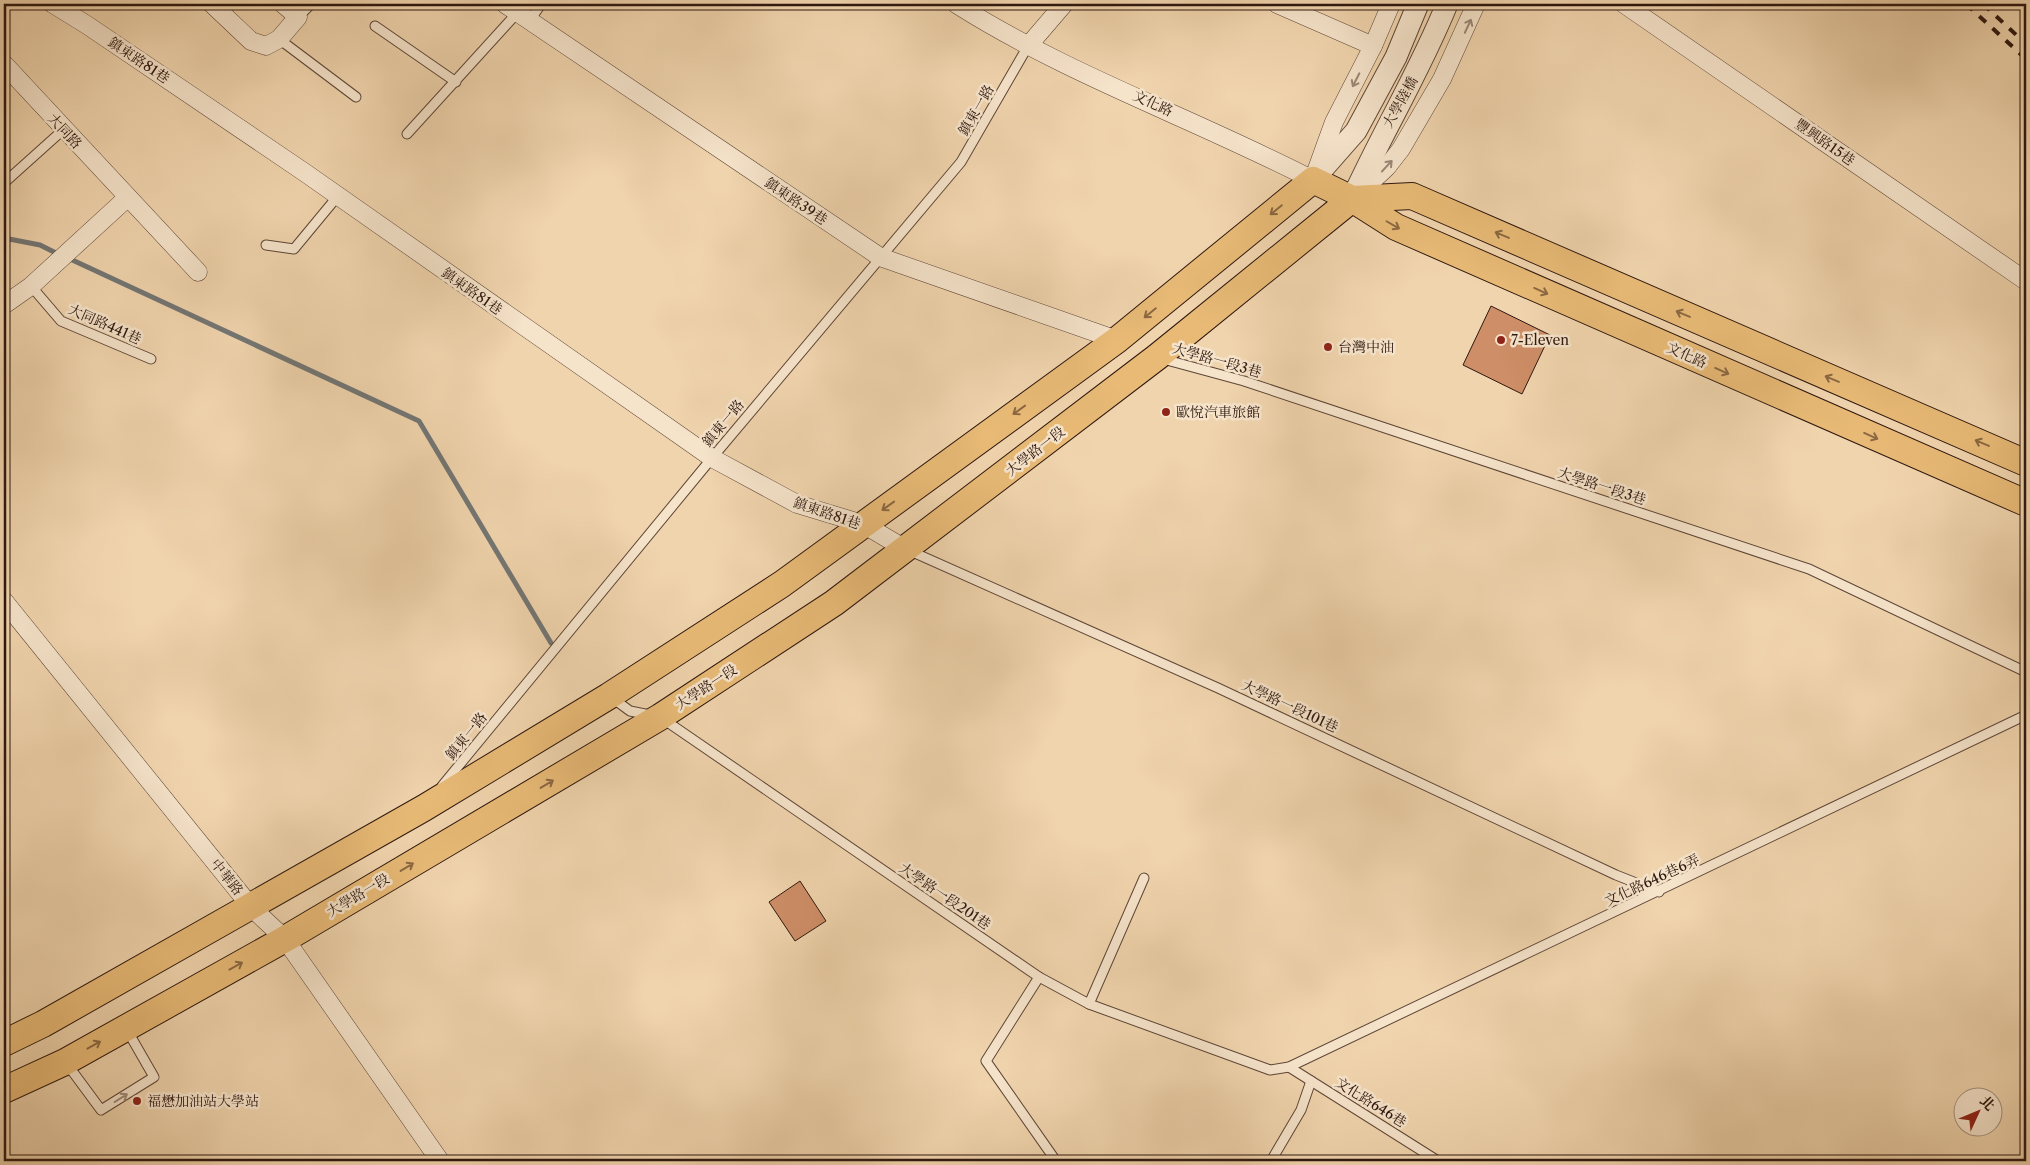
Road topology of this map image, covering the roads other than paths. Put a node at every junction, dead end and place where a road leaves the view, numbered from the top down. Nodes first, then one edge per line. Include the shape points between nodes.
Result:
1 (53, 4) edge
2 (212, 4) edge
3 (283, 4) edge
4 (311, 4) edge
5 (541, 4) edge
6 (1064, 4) edge
7 (1278, 4) edge
8 (1392, 4) edge
9 (1418, 4) edge
10 (1447, 4) edge
11 (1476, 4) edge
12 (1624, 4) edge
13 (963, 6) edge
14 (517, 13) edge
15 (298, 17) junction
16 (375, 26) dead end
17 (279, 39) junction
18 (1028, 46) junction
19 (1373, 46) junction
20 (4, 64) edge
21 (456, 82) junction
22 (356, 97) dead end
23 (63, 130) junction
24 (407, 134) dead end
25 (1313, 180) junction
26 (4, 183) edge
27 (337, 197) junction
28 (127, 198) junction
29 (1352, 199) junction
30 (266, 245) dead end
31 (880, 257) junction
32 (198, 272) dead end
33 (2026, 281) edge
34 (31, 286) junction
35 (4, 305) edge
36 (1117, 340) junction
37 (1157, 357) junction
38 (151, 359) dead end
39 (712, 458) junction
40 (2026, 463) edge
41 (2026, 503) edge
42 (863, 524) junction
43 (907, 550) junction
44 (4, 601) edge
45 (2026, 672) edge
46 (609, 696) junction
47 (2026, 715) edge
48 (660, 718) junction
49 (424, 808) junction
50 (1144, 878) dead end
51 (1658, 892) junction
52 (252, 908) junction
53 (285, 939) junction
54 (1039, 977) junction
55 (1089, 1004) junction
56 (126, 1027) junction
57 (4, 1043) edge
58 (65, 1062) junction
59 (1289, 1067) junction
60 (1311, 1081) junction
61 (4, 1090) edge
62 (440, 1161) edge
63 (1056, 1161) edge
64 (1270, 1161) edge
65 (1438, 1161) edge

1 - 27 street, 鎮東路81巷
2 - 17 street via 251,41 266,46
3 - 15 street
4 - 15 lane
5 - 14 lane
6 - 18 street
7 - 19 street
8 - 19 street
9 - 25 street, 大學陸橋 via 1396,57 1356,131
10 - 29 street, 大學陸橋 via 1419,68 1379,140
29 -> 11 street via 1401,150 1442,79
12 - 33 street, 豐興路15巷
13 - 18 street, 文化路
14 - 21 lane
14 - 31 street, 鎮東路39巷
15 - 17 street
16 - 21 lane
17 - 22 lane
18 - 25 street, 文化路
18 - 31 lane, 鎮東一路 via 961,162
19 -> 25 street via 1334,122
20 - 23 street, 大同路
21 - 24 lane
23 - 26 lane
23 - 28 street, 大同路
25 - 29 main road, 文化路
25 -> 36 main road
27 - 30 lane via 294,249
27 - 39 street, 鎮東路81巷
28 - 32 street, 大同路
28 - 34 street
29 - 37 main road, 大學路一段
40 -> 29 main road, 文化路 via 1412,196
29 -> 41 main road, 文化路 via 1396,227
31 - 36 street, 鎮東路39巷
31 - 39 lane, 鎮東一路
34 - 35 street
34 - 38 lane, 大同路441巷 via 61,321
36 -> 42 main road
37 - 43 main road, 大學路一段
37 - 45 lane, 大學路一段3巷 via 1244,381 1808,569
39 - 42 street, 鎮東路81巷 via 797,504
39 - 49 lane, 鎮東一路
42 - 43 street, 鎮東路81巷
42 - 46 main road via 782,584
43 - 48 main road, 大學路一段 via 834,603
43 - 51 lane, 大學路一段101巷 via 1218,688
44 - 52 street, 中華路
46 - 48 lane, 大學路一段201巷 via 630,711
46 - 49 main road
47 - 51 lane, 文化路646巷6弄
53 -> 48 main road, 大學路一段
48 - 54 lane, 大學路一段201巷
49 - 52 main road
50 - 55 lane
51 - 59 lane, 文化路646巷6弄
52 - 53 street, 中華路
52 - 57 main road
56 -> 53 main road, 大學路一段
53 - 62 street, 中華路
54 - 55 lane, 大學路一段201巷
54 - 63 lane via 986,1061
55 - 59 lane, 大學路一段201巷 via 1270,1070
58 -> 56 main road, 大學路一段
58 -> 56 lane via 101,1110 154,1077
58 - 61 main road, 大學路一段
59 - 60 lane, 文化路646巷
60 - 64 lane via 1301,1110
60 - 65 lane, 文化路646巷

